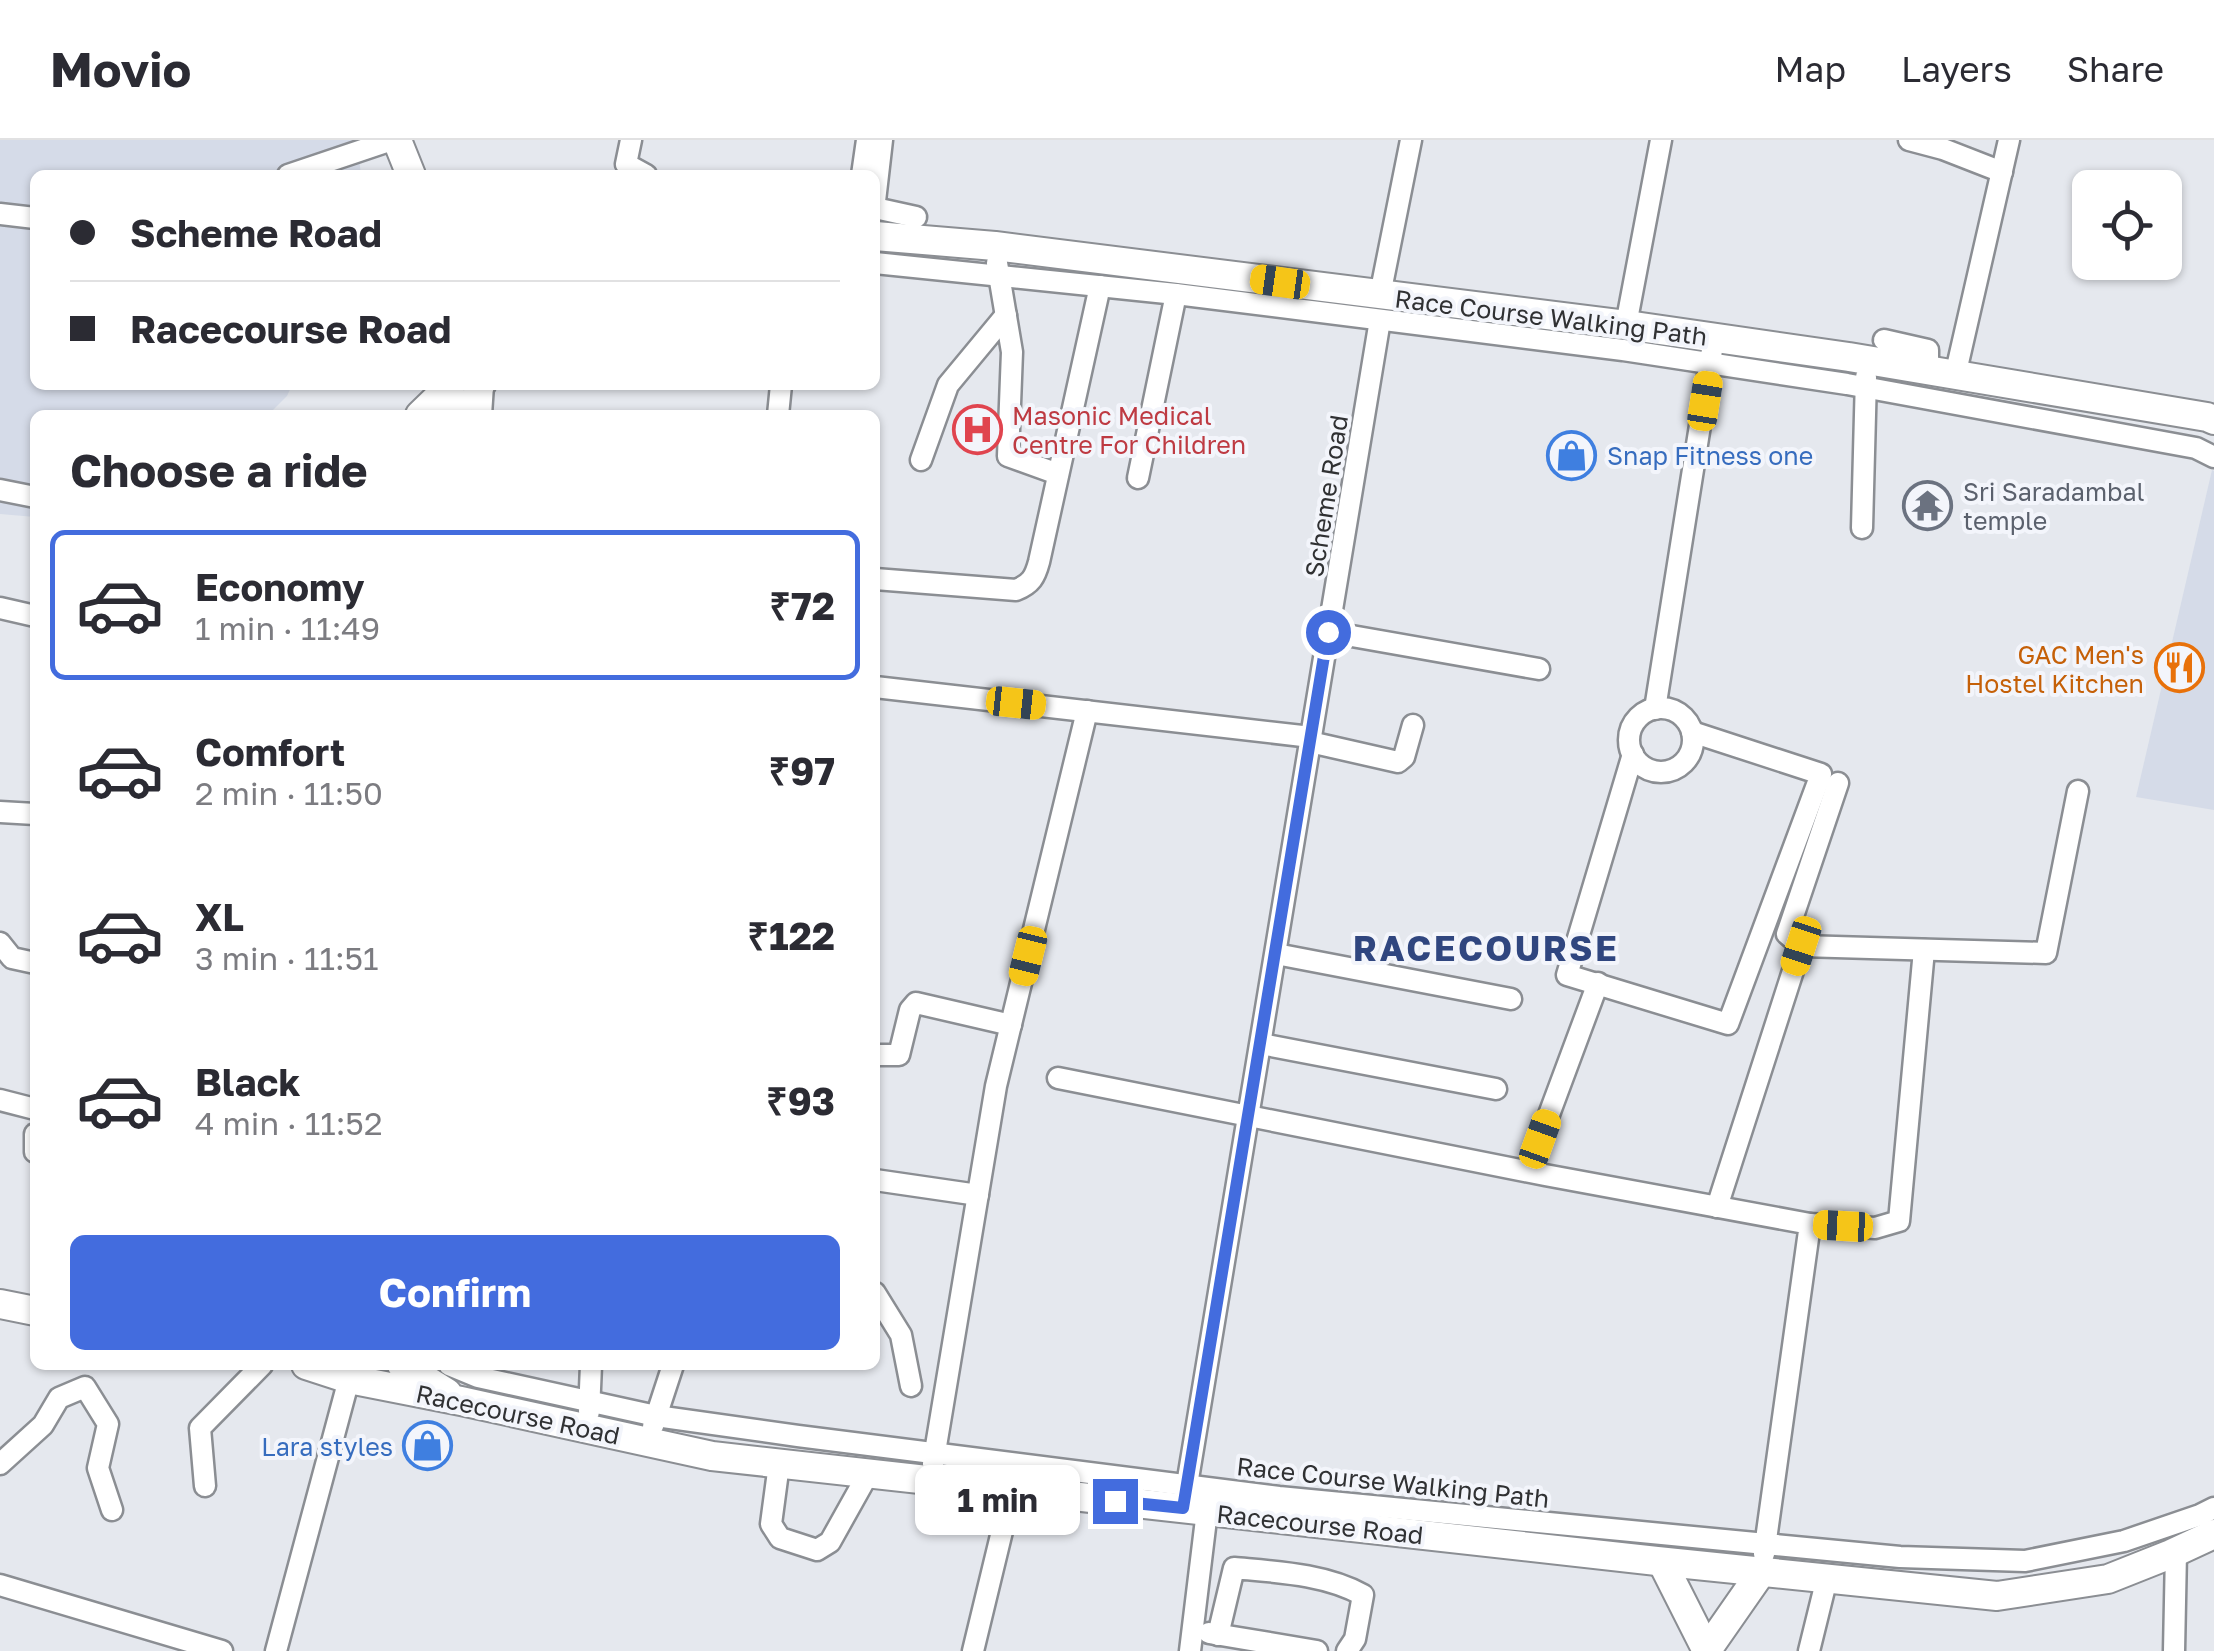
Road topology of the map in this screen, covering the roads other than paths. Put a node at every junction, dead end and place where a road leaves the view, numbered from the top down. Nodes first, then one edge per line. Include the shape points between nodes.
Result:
1 (394, 140) edge
2 (631, 140) edge
3 (866, 140) edge
4 (882, 140) edge
5 (1411, 140) edge
6 (1661, 140) edge
7 (1909, 140) edge
8 (2009, 140) edge
9 (303, 170) edge
10 (409, 170) edge
11 (637, 170) edge
12 (863, 170) edge
13 (879, 170) edge
14 (2002, 172) junction
15 (880, 205) edge
16 (0, 214) edge
17 (916, 216) dead end
18 (30, 217) edge
19 (880, 236) edge
20 (995, 246) junction
21 (880, 263) edge
22 (999, 275) junction
23 (1100, 286) junction
24 (1176, 294) junction
25 (1380, 308) junction
26 (1006, 315) junction
27 (1626, 325) junction
28 (1712, 350) junction
29 (1872, 363) junction
30 (1942, 374) junction
31 (446, 390) edge
32 (479, 390) edge
33 (425, 410) edge
34 (457, 410) edge
35 (2214, 420) edge
36 (2214, 458) edge
37 (922, 460) dead end
38 (1058, 474) junction
39 (1138, 478) dead end
40 (0, 490) edge
41 (30, 496) edge
42 (1862, 528) dead end
43 (880, 579) edge
44 (0, 608) edge
45 (30, 615) edge
46 (1328, 632) junction
47 (1539, 669) dead end
48 (880, 688) edge
49 (1655, 709) junction
50 (1087, 712) junction
51 (1413, 725) dead end
52 (1692, 732) junction
53 (1311, 740) junction
54 (1633, 754) junction
55 (1838, 784) dead end
56 (2078, 792) dead end
57 (0, 812) edge
58 (30, 814) edge
59 (0, 943) edge
60 (1801, 946) junction
61 (1924, 950) junction
62 (1276, 954) junction
63 (30, 962) edge
64 (1598, 983) junction
65 (1511, 1000) dead end
66 (1011, 1025) junction
67 (1261, 1044) junction
68 (880, 1055) edge
69 (1058, 1078) dead end
70 (1496, 1089) dead end
71 (0, 1100) edge
72 (30, 1107) edge
73 (1248, 1117) junction
74 (1528, 1171) junction
75 (880, 1181) edge
76 (978, 1195) junction
77 (1717, 1207) junction
78 (1810, 1224) junction
79 (880, 1301) edge
80 (0, 1304) edge
81 (30, 1309) edge
82 (89, 1370) edge
83 (257, 1370) edge
84 (320, 1370) edge
85 (410, 1370) edge
86 (461, 1370) edge
87 (591, 1370) edge
88 (672, 1370) edge
89 (349, 1380) junction
90 (911, 1386) dead end
91 (86, 1387) junction
92 (461, 1401) junction
93 (589, 1415) junction
94 (652, 1429) junction
95 (0, 1464) edge
96 (779, 1464) junction
97 (932, 1467) junction
98 (868, 1474) junction
99 (205, 1486) dead end
100 (1012, 1490) junction
101 (1192, 1502) junction
102 (2214, 1508) edge
103 (112, 1510) dead end
104 (2214, 1534) edge
105 (2176, 1552) junction
106 (1764, 1557) junction
107 (1662, 1562) junction
108 (1827, 1578) junction
109 (0, 1585) edge
110 (1218, 1635) junction
111 (1191, 1641) edge
112 (160, 1642) edge
113 (1707, 1650) edge
114 (222, 1651) edge
115 (276, 1651) edge
116 (972, 1651) edge
117 (1317, 1651) edge
118 (1348, 1651) edge
119 (1809, 1651) edge
120 (2174, 1651) edge

1 - 9 street
1 - 10 street
2 - 11 street via 626,164
3 - 12 street
4 - 13 street
5 - 25 street, Scheme Road
6 - 27 street
7 - 14 street
8 - 14 street
14 - 30 street
15 - 17 street
16 - 18 street
19 - 20 street
20 - 22 street
20 - 25 street
21 - 22 street, Race Course Walking Path
22 - 23 street, Race Course Walking Path
22 - 26 street
23 - 24 street, Race Course Walking Path
23 - 38 street
24 - 25 street, Race Course Walking Path
24 - 39 street
25 - 27 street
25 - 28 street, Race Course Walking Path
25 - 46 street, Scheme Road
26 - 37 street via 948,385
26 - 38 street via 1012,352 1008,456
27 - 28 street
28 - 29 street
28 - 49 street
29 - 30 street
29 - 36 street
29 - 42 street
30 - 35 street
31 - 33 street
32 - 34 street
38 - 43 street via 1028,585 1016,590
40 - 41 street
44 - 45 street
46 - 47 street
46 - 53 street, Scheme Road
48 - 50 street
49 - 52 street via 1678,712
49 - 54 street via 1633,725
50 - 53 street
50 - 66 street
51 - 53 street via 1401,761
52 - 54 street via 1687,759 1669,770 1648,768
52 - 64 street via 1821,774 1728,1024
53 - 62 street, Scheme Road
54 - 64 street via 1566,974
55 - 60 street via 1787,934
56 - 61 street via 2046,953
57 - 58 street
59 - 63 street via 12,958
60 - 61 street
60 - 77 street
61 - 78 street via 1899,1221 1876,1228
62 - 65 street
62 - 67 street, Scheme Road
64 - 74 street
66 - 68 street via 916,1002 899,1055
66 - 76 street
67 - 70 street
67 - 73 street, Scheme Road
69 - 73 street
71 - 72 street
73 - 74 street
73 - 101 street, Scheme Road
74 - 77 street
75 - 76 street
76 - 97 street
77 - 78 street
78 - 106 street
79 - 90 street via 901,1335
80 - 81 street
82 - 91 street
83 - 99 street via 200,1428
84 - 89 street, Racecourse Road
85 - 92 street
86 - 93 street
87 - 93 street
88 - 94 street
89 - 92 street, Racecourse Road
89 - 115 street
91 - 95 street via 59,1398 43,1425
91 - 103 street via 108,1424 98,1468
92 - 93 street, Racecourse Road
93 - 94 street, Racecourse Road
94 - 96 street, Racecourse Road via 712,1456
94 - 97 street, Race Course Walking Path
96 - 98 street, Racecourse Road
96 - 98 street via 771,1524 780,1538 816,1550 830,1542
97 - 98 street, Racecourse Road
97 - 100 street, Racecourse Road
97 - 101 street, Race Course Walking Path
100 - 101 street, Racecourse Road
100 - 116 street
101 - 106 street, Race Course Walking Path via 1279,1497
101 - 107 street, Racecourse Road
101 - 111 street, Scheme Road
102 - 106 street, Race Course Walking Path via 2124,1541 2025,1561
104 - 105 street, Racecourse Road
105 - 108 street, Racecourse Road via 2108,1578 1997,1596
105 - 120 street
106 - 107 street, Racecourse Road
106 - 108 street, Racecourse Road
106 - 113 street
107 - 113 street
108 - 119 street
109 - 112 street
110 - 111 street
110 - 117 street
110 - 118 street via 1234,1568 1283,1572 1363,1595
112 - 114 street

